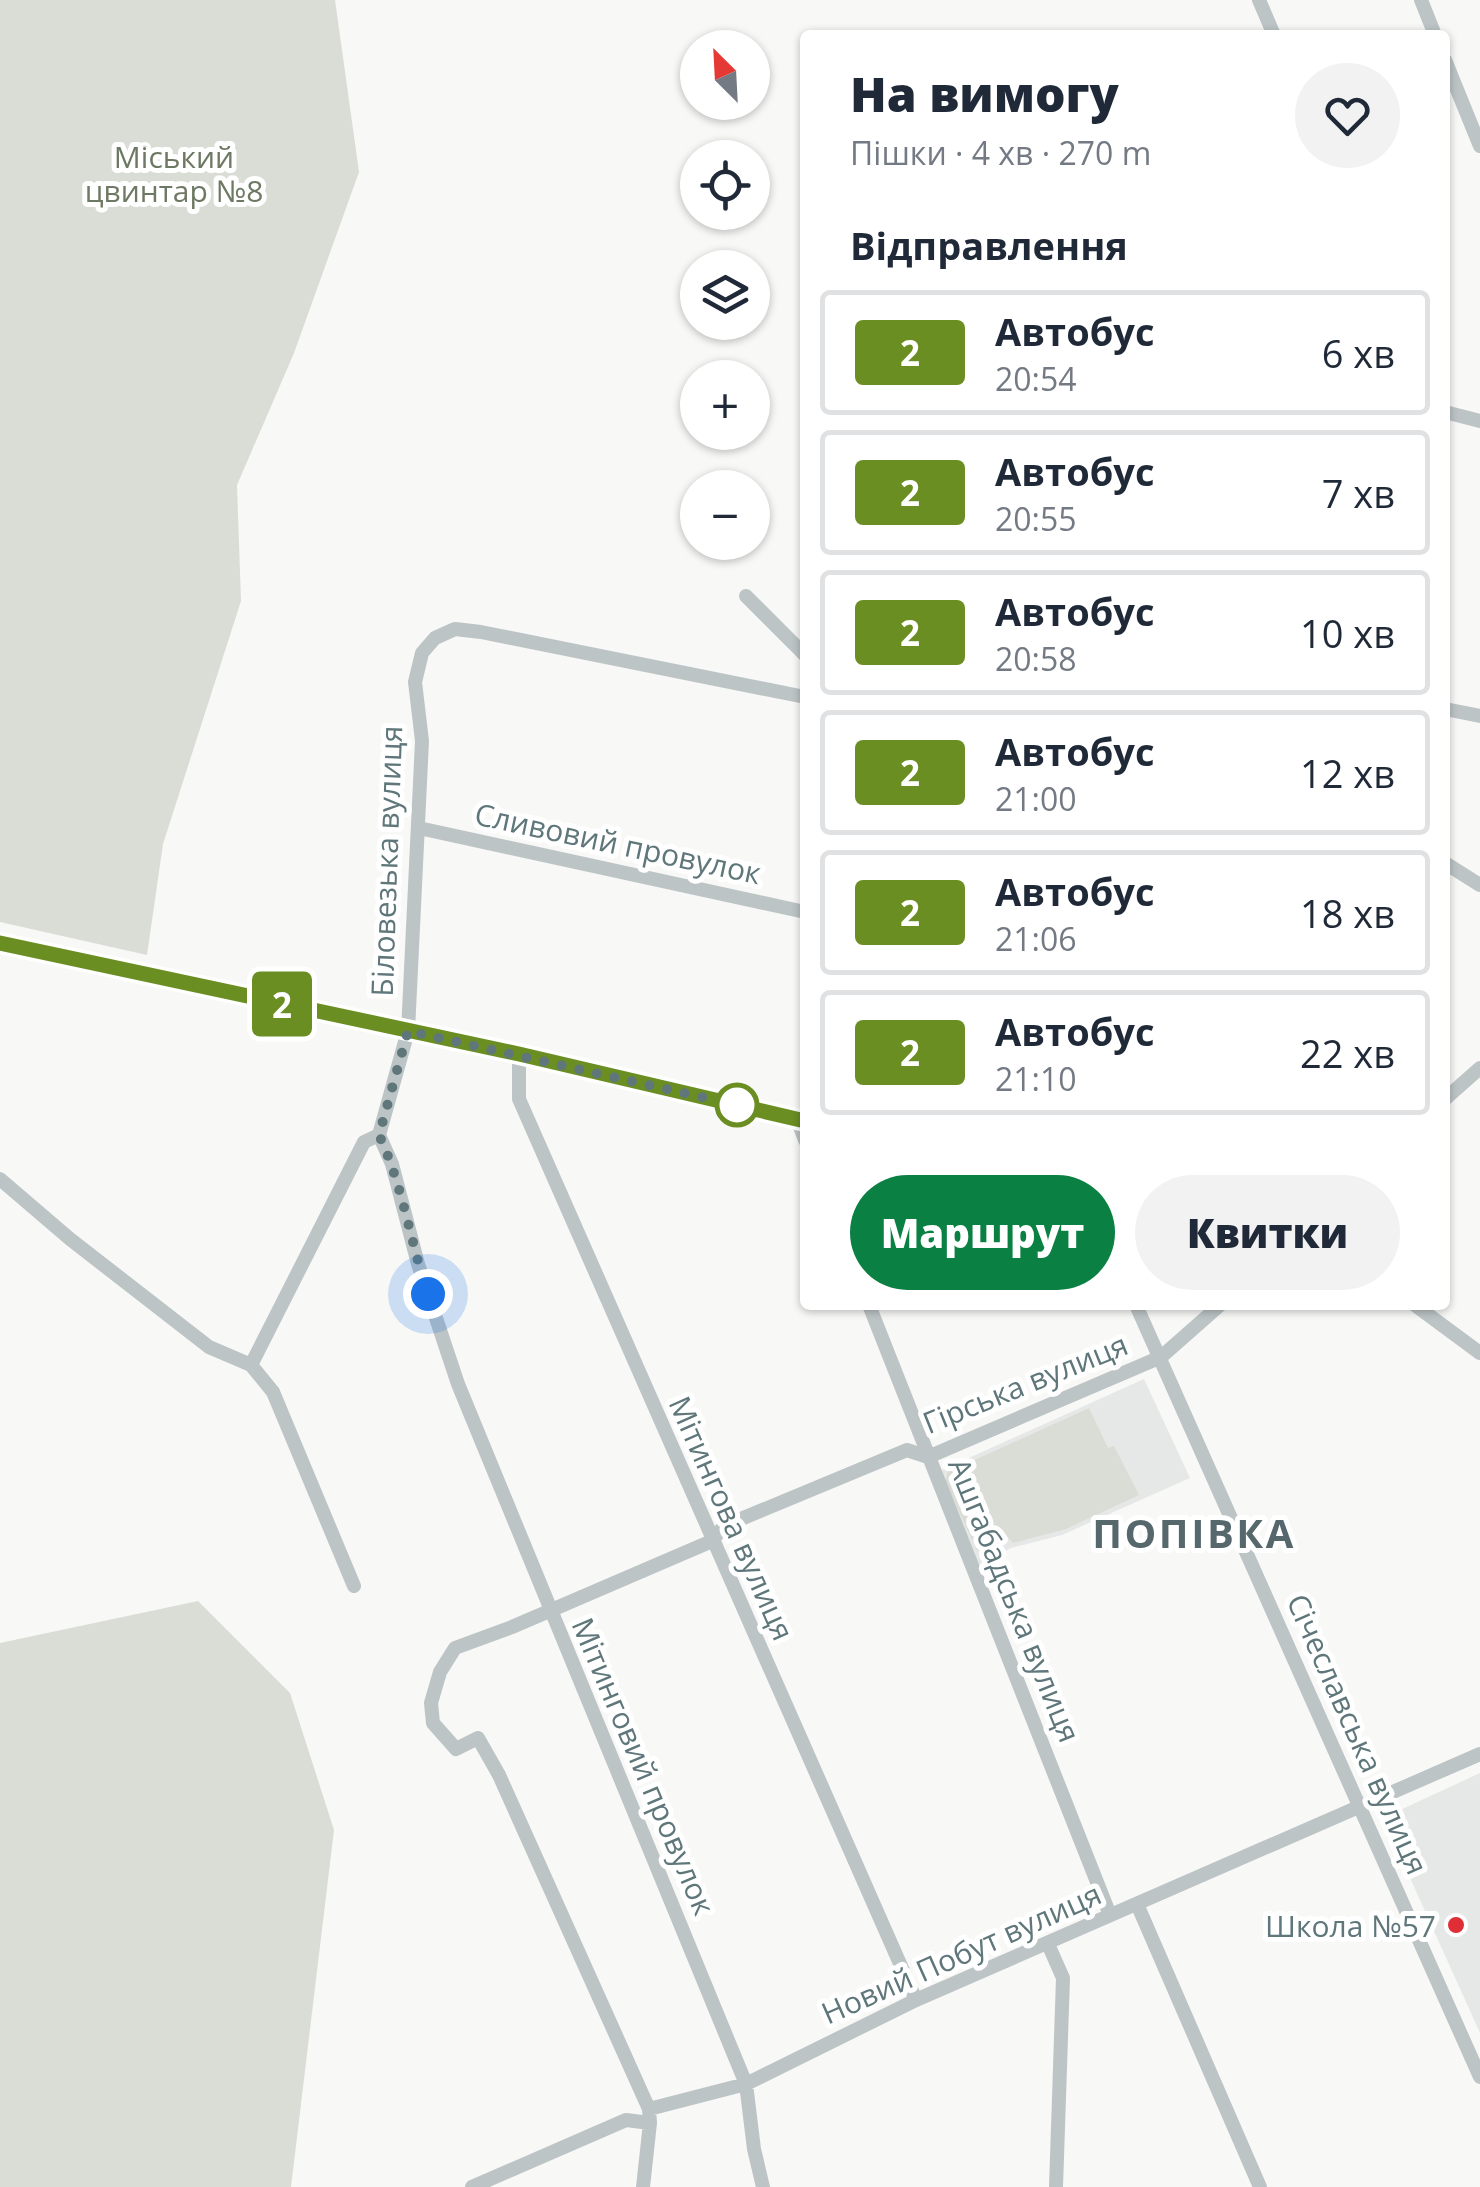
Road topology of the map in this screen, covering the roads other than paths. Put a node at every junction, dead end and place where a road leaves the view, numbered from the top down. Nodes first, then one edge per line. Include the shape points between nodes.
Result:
1 (1258, 0) edge
2 (1421, 0) edge
3 (1272, 30) edge
4 (1433, 30) edge
5 (1450, 72) edge
6 (1480, 146) edge
7 (1450, 413) edge
8 (1480, 421) edge
9 (746, 596) dead end
10 (800, 649) edge
11 (800, 696) edge
12 (1450, 710) edge
13 (1480, 716) edge
14 (419, 828) junction
15 (1450, 866) edge
16 (1480, 885) edge
17 (800, 911) edge
18 (0, 943) edge
19 (408, 1031) junction
20 (519, 1054) junction
21 (1480, 1068) edge
22 (1450, 1095) edge
23 (800, 1120) edge
24 (379, 1135) junction
25 (0, 1179) edge
26 (871, 1310) edge
27 (1138, 1310) edge
28 (1214, 1310) edge
29 (1422, 1310) edge
30 (1480, 1352) edge
31 (1161, 1358) junction
32 (251, 1366) junction
33 (928, 1457) junction
34 (712, 1541) junction
35 (354, 1586) dead end
36 (549, 1610) junction
37 (1480, 1754) edge
38 (1361, 1806) junction
39 (1138, 1904) junction
40 (1110, 1916) junction
41 (1048, 1944) junction
42 (916, 2000) junction
43 (1480, 2077) edge
44 (746, 2084) junction
45 (650, 2116) junction
46 (472, 2187) edge
47 (643, 2187) edge
48 (763, 2187) edge
49 (1056, 2187) edge
50 (1260, 2187) edge

1 - 3 street
2 - 4 street
5 - 6 street
7 - 8 street
9 - 10 street
11 - 14 street, Біловезька вулиця via 455,630 434,638 422,653 415,682 422,742
12 - 13 street
14 - 17 street, Сливовий провулок
14 - 19 street, Біловезька вулиця
15 - 16 street
18 - 19 street
19 - 20 street
19 - 24 street, Біловезька вулиця
20 - 23 street
20 - 34 street, Мітингова вулиця via 519,1098
21 - 22 street
24 - 32 street via 364,1142
24 - 36 street, Мітинговий провулок via 458,1384
25 - 32 street via 210,1347
26 - 33 street, Ашгабадська вулиця
27 - 31 street, Січеславська вулиця
28 - 31 street, Гірська вулиця
29 - 30 street
31 - 33 street, Гірська вулиця
31 - 38 street, Січеславська вулиця
32 - 35 street via 273,1392
33 - 34 street, Гірська вулиця via 907,1450 724,1526
33 - 40 street, Ашгабадська вулиця
34 - 36 street, Гірська вулиця
34 - 42 street, Мітингова вулиця
36 - 44 street, Мітинговий провулок
36 - 45 street, Гірська вулиця via 454,1648 431,1703 433,1722 456,1749 478,1738 499,1775
37 - 38 street, Новий Побут вулиця
38 - 39 street, Новий Побут вулиця
38 - 43 street, Січеславська вулиця
39 - 40 street, Новий Побут вулиця
39 - 50 street
40 - 41 street, Новий Побут вулиця
41 - 42 street, Новий Побут вулиця
41 - 49 street via 1063,1978
42 - 44 street, Новий Побут вулиця
44 - 45 street, Новий Побут вулиця
44 - 48 street, Мітинговий провулок
45 - 46 street, Новий Побут вулиця via 626,2120
45 - 47 street

